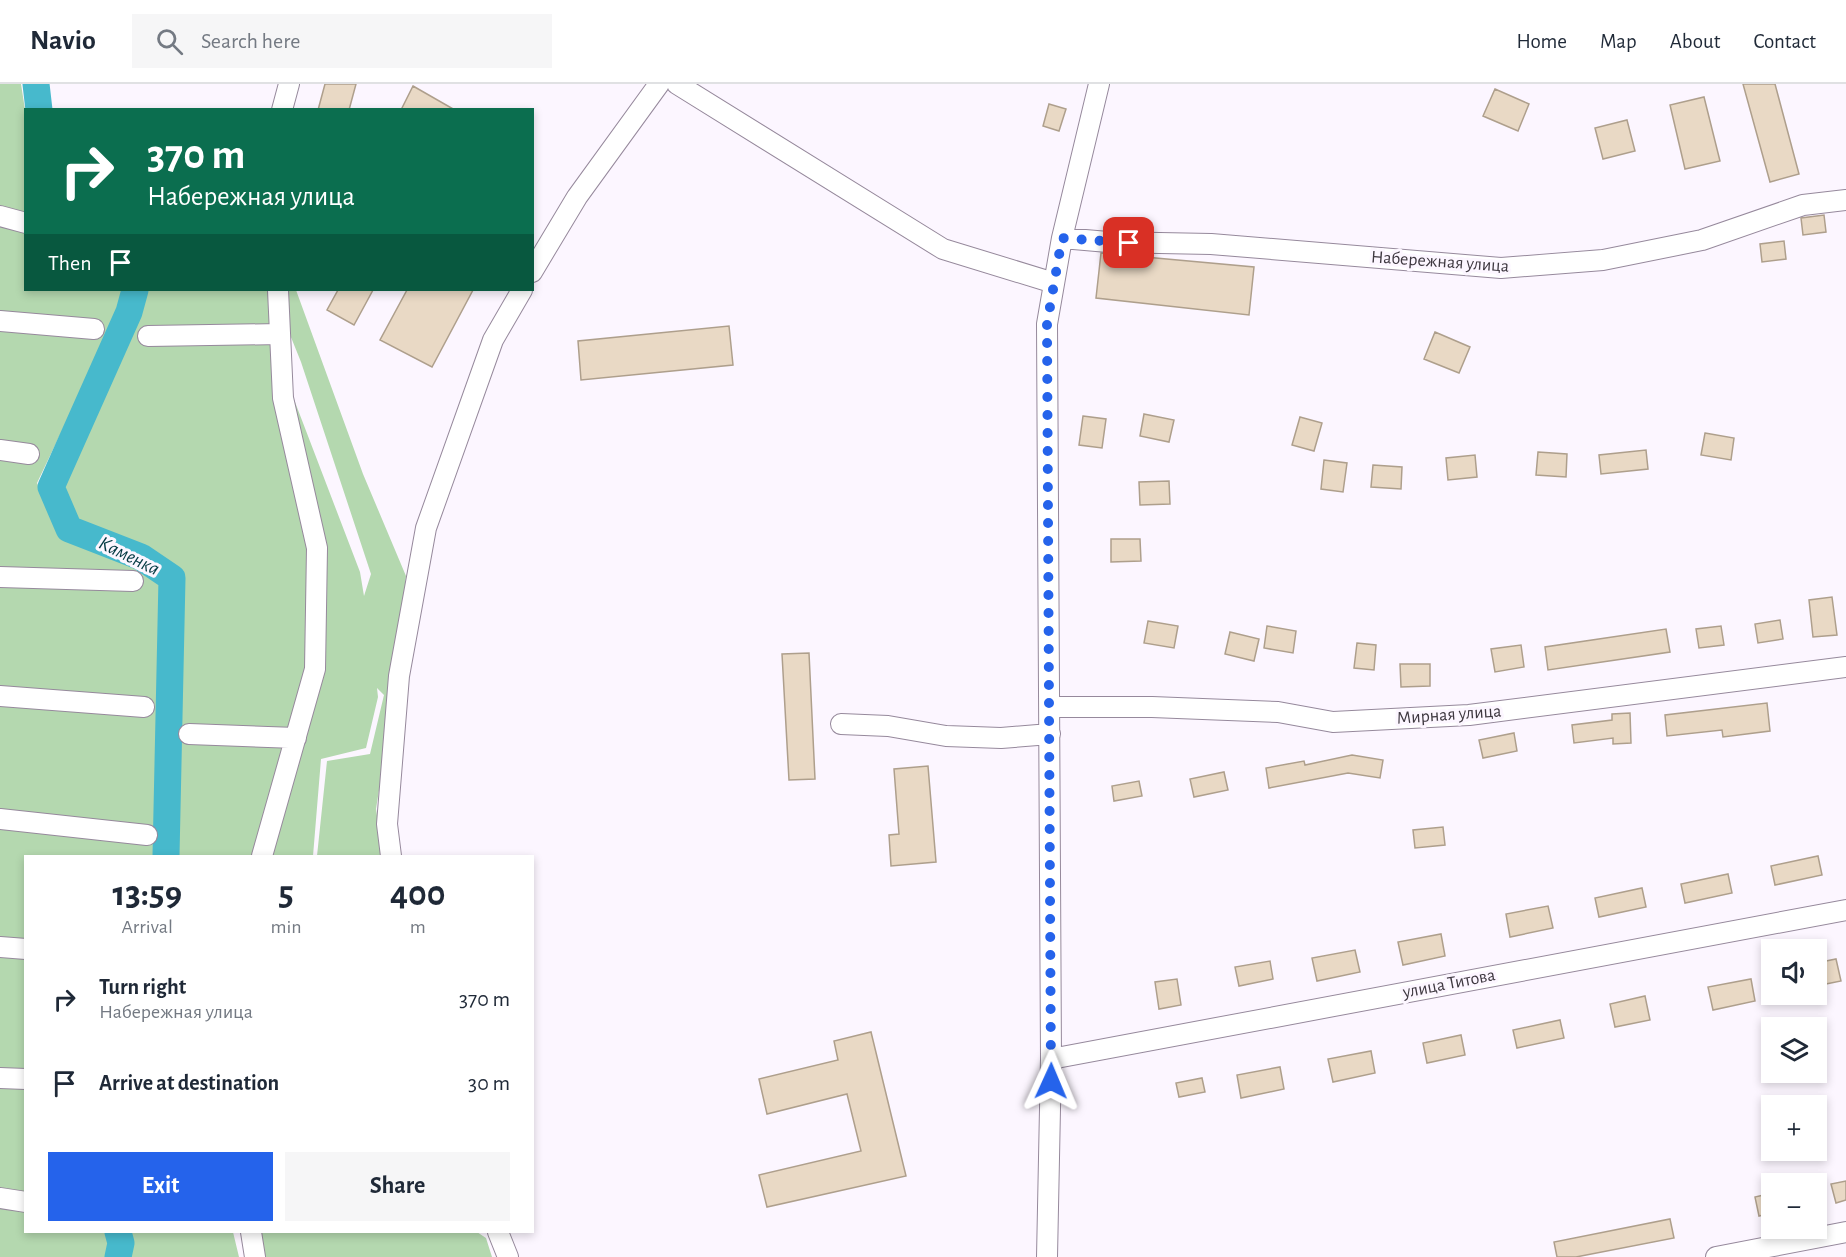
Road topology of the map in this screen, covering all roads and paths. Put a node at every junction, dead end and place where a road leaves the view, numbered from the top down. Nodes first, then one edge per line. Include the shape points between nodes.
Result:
1 (289, 84) edge
2 (659, 84) edge
3 (677, 84) edge
4 (1099, 84) edge
5 (283, 108) edge
6 (1846, 200) edge
7 (0, 216) edge
8 (24, 222) edge
9 (1062, 238) junction
10 (534, 269) edge
11 (1054, 283) junction
12 (278, 291) edge
13 (521, 291) edge
14 (0, 321) edge
15 (94, 329) dead end
16 (280, 334) junction
17 (148, 336) dead end
18 (0, 450) edge
19 (29, 454) dead end
20 (0, 577) edge
21 (133, 581) dead end
22 (1846, 666) edge
23 (0, 696) edge
24 (144, 707) dead end
25 (1050, 707) junction
26 (841, 724) dead end
27 (189, 734) dead end
28 (1050, 734) junction
29 (296, 738) junction
30 (0, 819) edge
31 (147, 834) dead end
32 (262, 855) edge
33 (391, 855) edge
34 (1846, 910) edge
35 (0, 947) edge
36 (24, 949) edge
37 (1051, 1059) junction
38 (0, 1078) edge
39 (24, 1079) edge
40 (0, 1198) edge
41 (24, 1202) edge
42 (1846, 1232) edge
43 (251, 1233) edge
44 (498, 1233) edge
45 (255, 1257) edge
46 (508, 1257) edge
47 (1047, 1257) edge
48 (1716, 1257) edge

1 - 5 street
2 - 10 street via 577,196
3 - 11 street via 943,249
4 - 9 street
6 - 9 street, Набережная улица via 1803,205 1702,240 1603,260 1501,268 1211,244
7 - 8 street
9 - 11 street
11 - 25 street via 1047,324
12 - 16 street
13 - 33 street via 493,340 426,528 399,676 387,825
14 - 15 street
16 - 17 street
16 - 29 street via 284,398 317,548 315,669
18 - 19 street
20 - 21 street
22 - 25 street, Мирная улица via 1469,715 1333,722 1278,712
23 - 24 street
25 - 28 street
26 - 28 street via 888,726 946,736 1001,738
27 - 29 street
28 - 37 street
29 - 32 street
30 - 31 street
34 - 37 street, улица Титова
35 - 36 street
37 - 47 street
38 - 39 street
40 - 41 street
42 - 48 street
43 - 45 street
44 - 46 street

